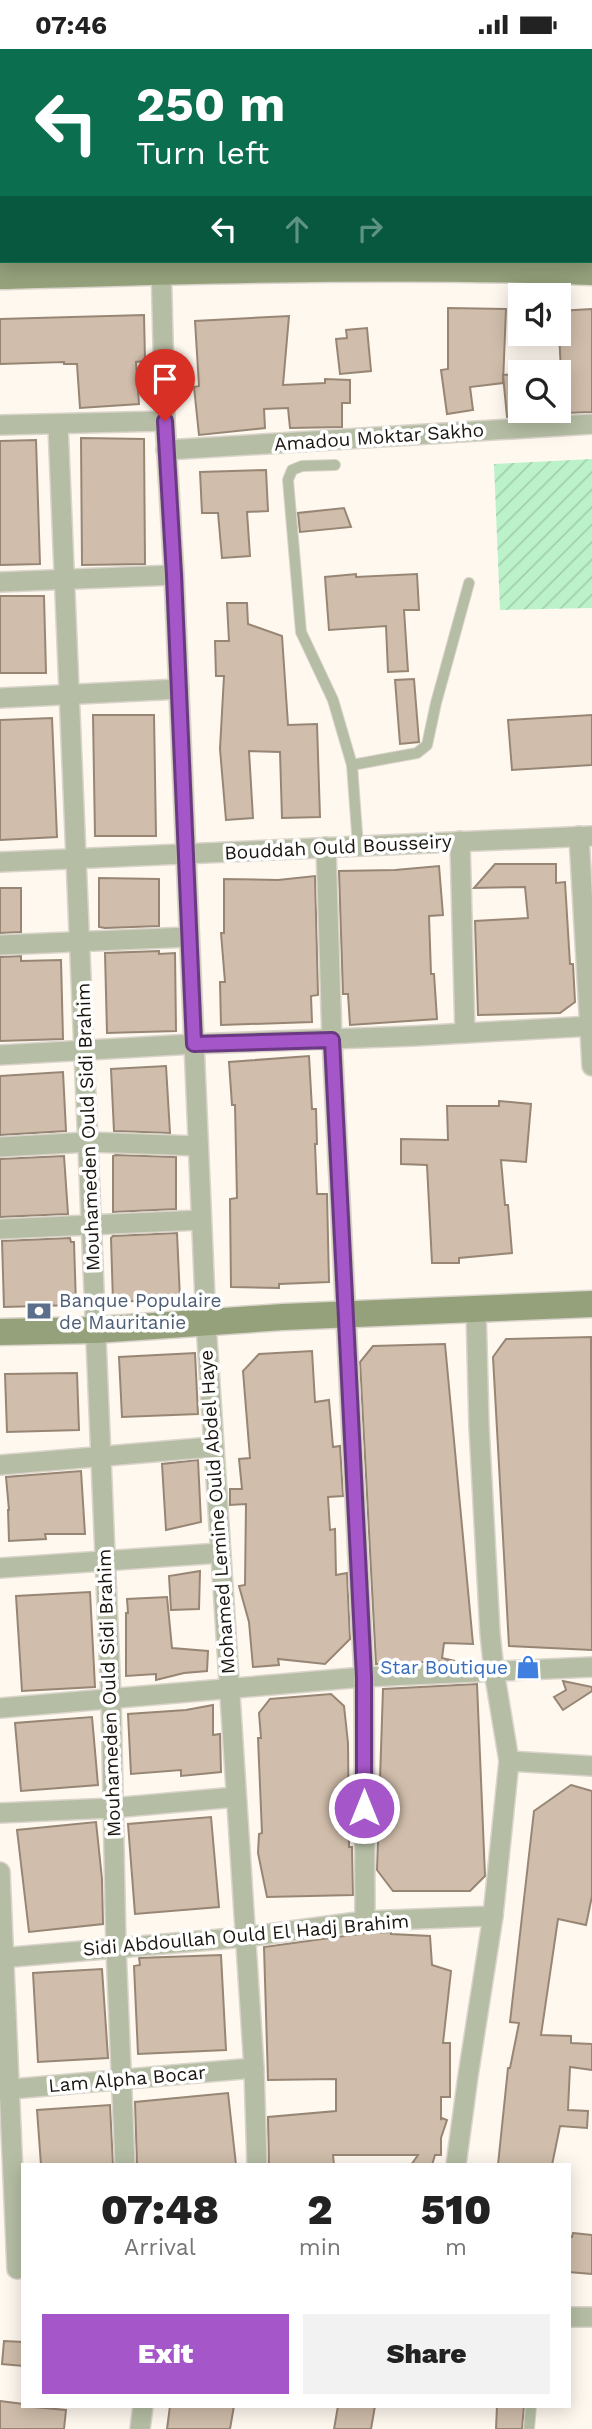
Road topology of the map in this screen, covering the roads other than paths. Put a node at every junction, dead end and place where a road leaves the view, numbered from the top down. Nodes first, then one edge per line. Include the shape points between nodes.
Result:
1 (346, 265) edge
2 (512, 265) edge
3 (161, 267) edge
4 (592, 272) edge
5 (0, 276) edge
6 (165, 421) junction
7 (592, 424) edge
8 (0, 425) edge
9 (58, 425) junction
10 (166, 450) junction
11 (335, 465) dead end
12 (174, 575) junction
13 (65, 580) junction
14 (0, 582) edge
15 (469, 583) dead end
16 (179, 689) junction
17 (69, 695) junction
18 (0, 698) edge
19 (352, 765) junction
20 (585, 836) edge
21 (460, 841) junction
22 (358, 846) junction
23 (326, 847) junction
24 (186, 854) junction
25 (76, 859) junction
26 (0, 862) edge
27 (189, 937) junction
28 (79, 943) junction
29 (0, 945) edge
30 (592, 1026) edge
31 (465, 1033) junction
32 (332, 1040) junction
33 (194, 1044) junction
34 (84, 1052) junction
35 (0, 1055) edge
36 (592, 1066) edge
37 (89, 1142) junction
38 (198, 1146) junction
39 (0, 1147) edge
40 (201, 1220) junction
41 (91, 1226) junction
42 (0, 1229) edge
43 (592, 1304) edge
44 (476, 1308) junction
45 (346, 1314) junction
46 (206, 1323) junction
47 (96, 1330) junction
48 (0, 1332) edge
49 (212, 1447) junction
50 (101, 1457) junction
51 (0, 1465) edge
52 (220, 1553) junction
53 (106, 1561) junction
54 (0, 1568) edge
55 (592, 1667) edge
56 (494, 1671) junction
57 (364, 1677) junction
58 (229, 1689) junction
59 (111, 1699) junction
60 (0, 1708) edge
61 (509, 1761) junction
62 (592, 1766) edge
63 (236, 1797) junction
64 (112, 1808) junction
65 (0, 1813) edge
66 (0, 1872) edge
67 (493, 1916) junction
68 (365, 1921) junction
69 (245, 1937) junction
70 (116, 1948) junction
71 (2, 1958) edge
72 (254, 2067) junction
73 (120, 2079) junction
74 (5, 2089) edge
75 (125, 2163) edge
76 (257, 2163) edge
77 (456, 2163) edge
78 (13, 2270) edge
79 (592, 2316) edge
80 (571, 2317) edge
81 (143, 2408) edge
82 (531, 2408) edge
83 (140, 2429) edge
84 (529, 2429) edge

1 - 2 street
1 - 3 street
2 - 4 street
3 - 5 street
3 - 6 street, Mohamed Lemine Ould Abdel Haye
6 - 9 street
6 - 10 street, Mohamed Lemine Ould Abdel Haye
7 - 10 street, Amadou Moktar Sakho
8 - 9 street
9 - 13 street, Mouhameden Ould Sidi Brahim
10 - 12 street, Mohamed Lemine Ould Abdel Haye
11 - 19 lane via 302,466 292,470 288,480 301,632 333,700
12 - 13 street
12 - 16 street, Mohamed Lemine Ould Abdel Haye
13 - 14 street
13 - 17 street, Mouhameden Ould Sidi Brahim
15 - 19 lane via 427,745 417,753
16 - 17 street
16 - 24 street, Mohamed Lemine Ould Abdel Haye
17 - 18 street
17 - 25 street, Mouhameden Ould Sidi Brahim
19 - 22 lane
20 - 21 street, Bouddah Ould Bousseiry
20 - 30 street
21 - 22 street, Bouddah Ould Bousseiry
21 - 31 street
22 - 23 street, Bouddah Ould Bousseiry
23 - 24 street, Bouddah Ould Bousseiry
23 - 32 street
24 - 25 street, Bouddah Ould Bousseiry
24 - 27 street, Mohamed Lemine Ould Abdel Haye
25 - 26 street, Bouddah Ould Bousseiry
25 - 28 street, Mouhameden Ould Sidi Brahim
27 - 28 street
27 - 33 street, Mohamed Lemine Ould Abdel Haye
28 - 29 street
28 - 34 street, Mouhameden Ould Sidi Brahim
30 - 31 street
30 - 36 street
31 - 32 street
32 - 33 street
32 - 45 street
33 - 34 street
33 - 38 street, Mohamed Lemine Ould Abdel Haye
34 - 35 street
34 - 37 street, Mouhameden Ould Sidi Brahim
37 - 38 street
37 - 39 street
37 - 41 street, Mouhameden Ould Sidi Brahim
38 - 40 street, Mohamed Lemine Ould Abdel Haye
40 - 41 street
40 - 46 street, Mohamed Lemine Ould Abdel Haye
41 - 42 street
41 - 47 street, Mouhameden Ould Sidi Brahim
43 - 44 street
44 - 45 street
44 - 56 street
45 - 46 street
45 - 57 street
46 - 47 street
46 - 49 street, Mohamed Lemine Ould Abdel Haye
47 - 48 street
47 - 50 street, Mouhameden Ould Sidi Brahim
49 - 50 street
49 - 52 street, Mohamed Lemine Ould Abdel Haye
50 - 51 street
50 - 53 street, Mouhameden Ould Sidi Brahim
52 - 53 street
52 - 58 street, Mohamed Lemine Ould Abdel Haye
53 - 54 street
53 - 59 street, Mouhameden Ould Sidi Brahim
55 - 56 street
56 - 57 street
56 - 61 street
57 - 58 street
57 - 68 street
58 - 59 street
58 - 63 street, Mohamed Lemine Ould Abdel Haye
59 - 60 street
59 - 64 street, Mouhameden Ould Sidi Brahim
61 - 62 street
61 - 67 street
63 - 64 street
63 - 69 street, Mohamed Lemine Ould Abdel Haye
64 - 65 street
64 - 70 street, Mouhameden Ould Sidi Brahim
66 - 71 street
67 - 68 street, Sidi Abdoullah Ould El Hadj Brahim
67 - 77 street
68 - 69 street, Sidi Abdoullah Ould El Hadj Brahim
69 - 70 street, Sidi Abdoullah Ould El Hadj Brahim
69 - 72 street, Mohamed Lemine Ould Abdel Haye
70 - 71 street, Sidi Abdoullah Ould El Hadj Brahim
70 - 73 street, Mouhameden Ould Sidi Brahim
71 - 74 street
72 - 73 street, Lam Alpha Bocar
72 - 76 street, Mohamed Lemine Ould Abdel Haye
73 - 74 street, Lam Alpha Bocar
73 - 75 street, Mouhameden Ould Sidi Brahim
74 - 78 street
79 - 80 street
81 - 83 street
82 - 84 lane

